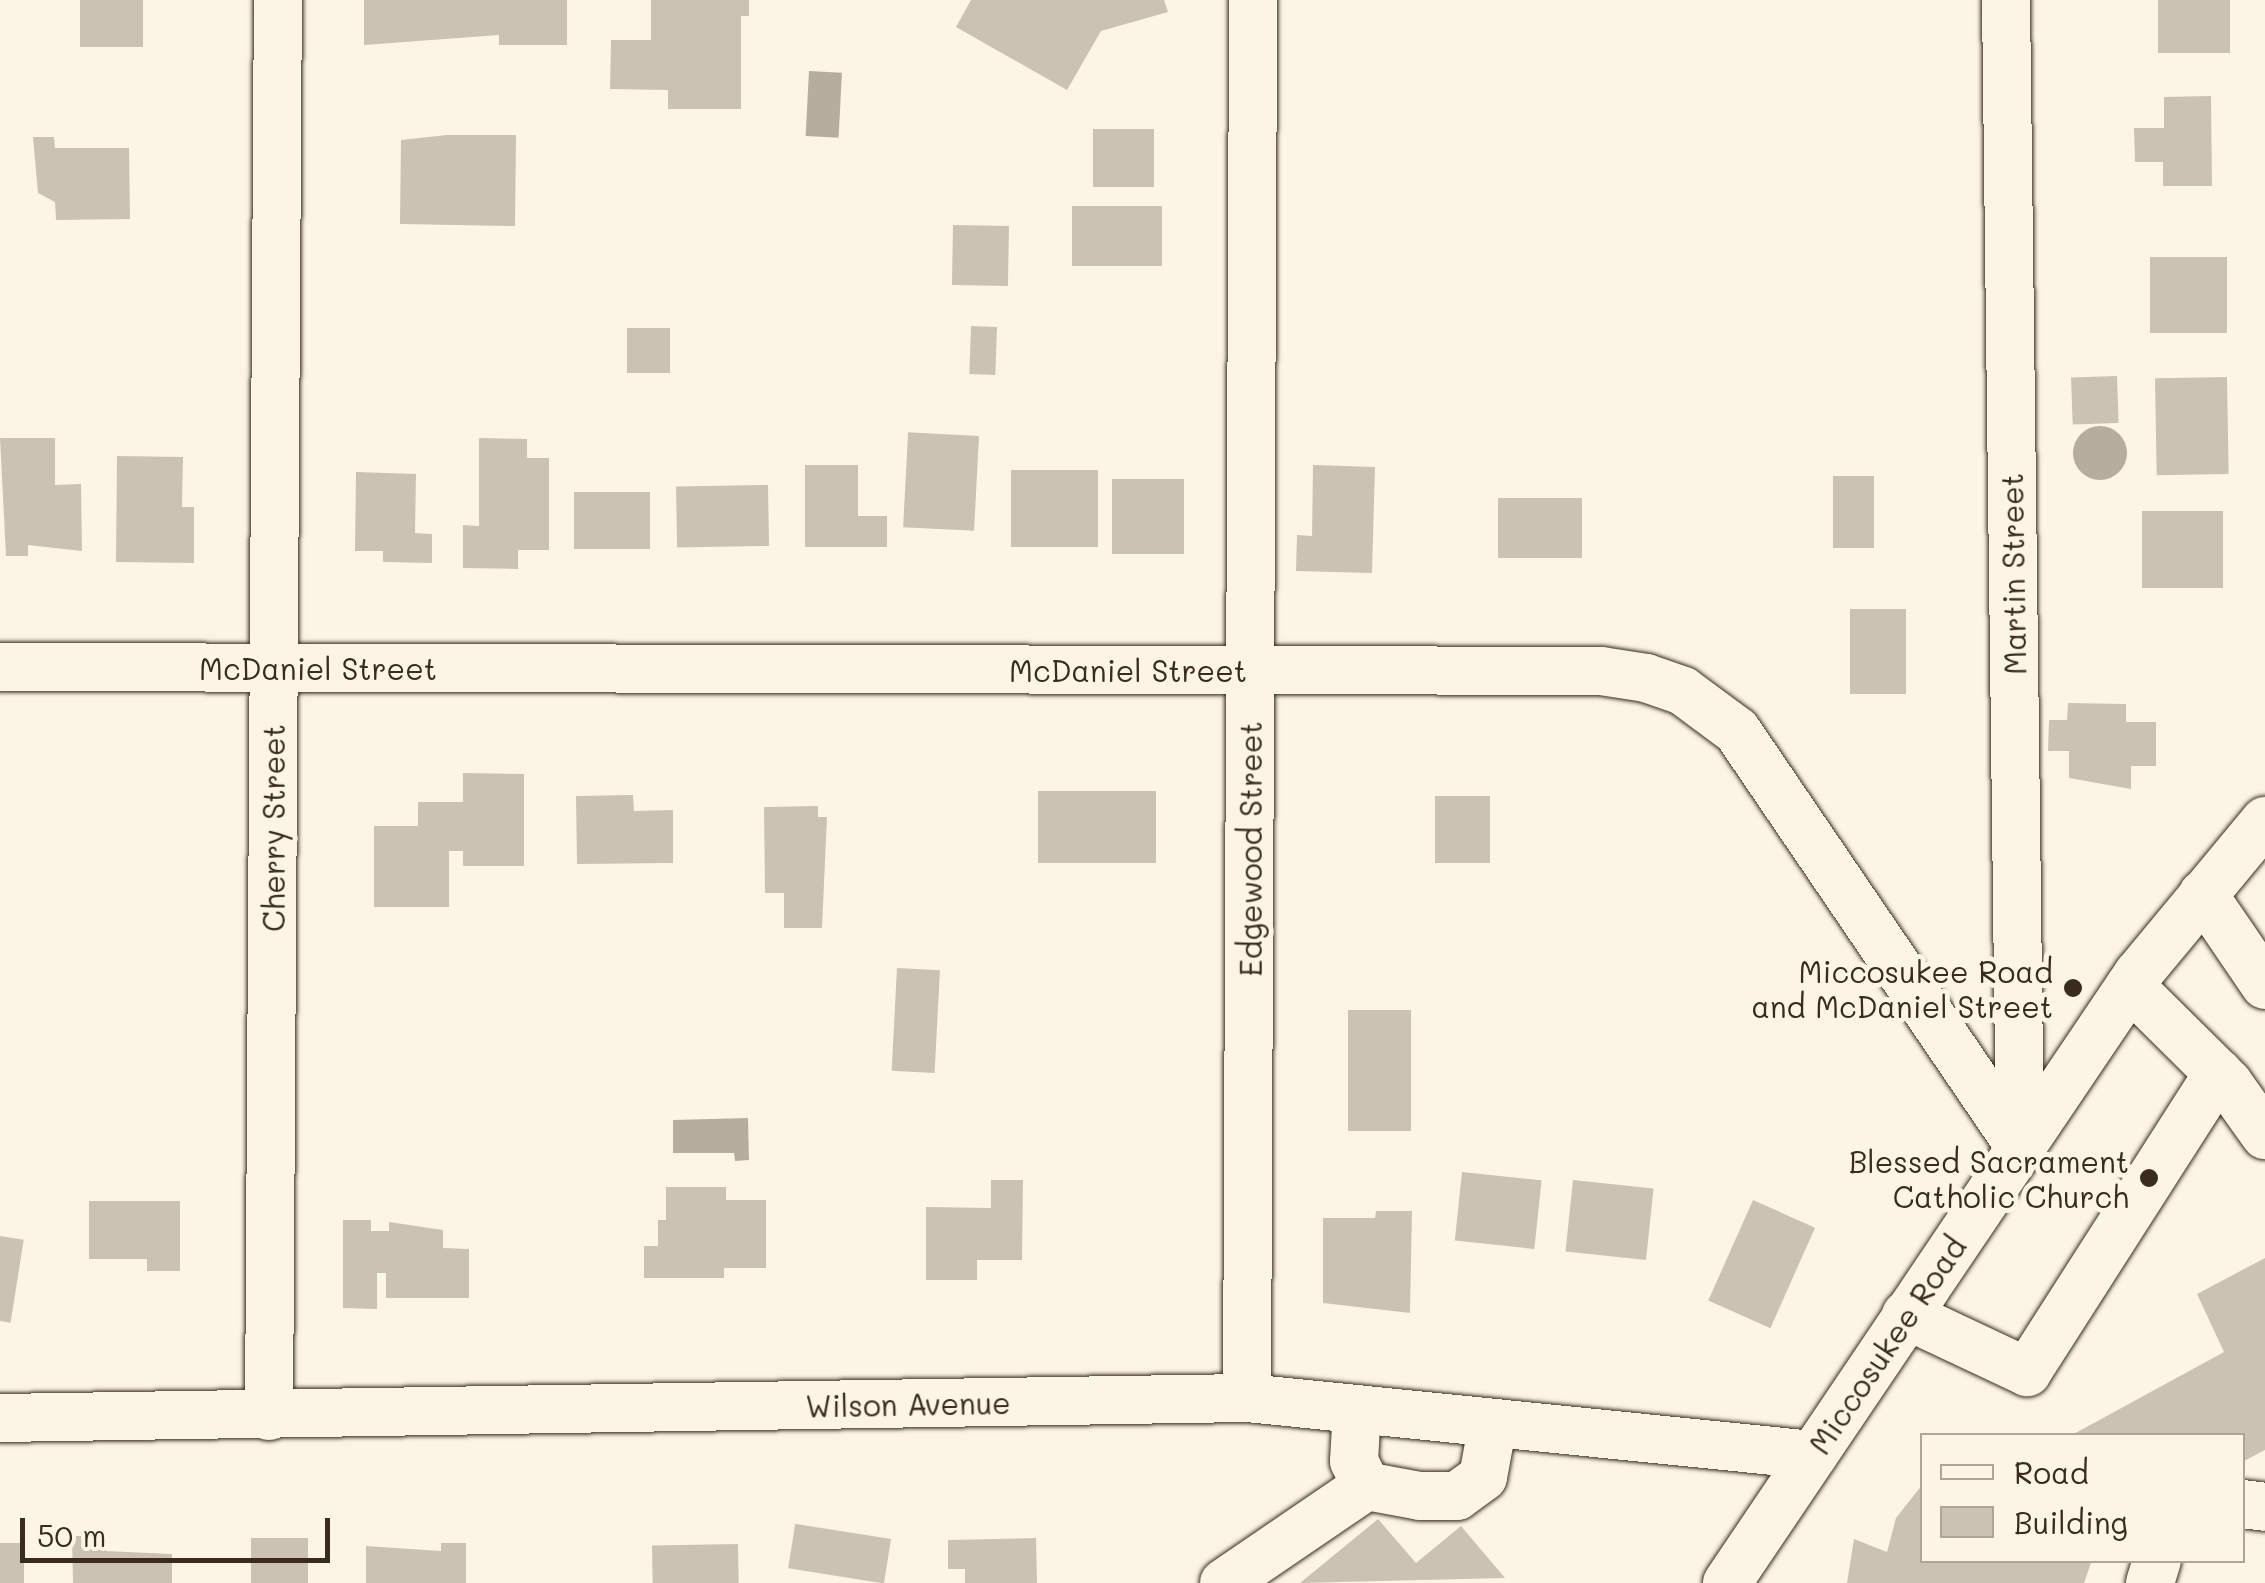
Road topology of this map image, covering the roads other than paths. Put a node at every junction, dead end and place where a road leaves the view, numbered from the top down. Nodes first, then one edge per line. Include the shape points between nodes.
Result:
1 (278, 0) edge
2 (1252, 0) edge
3 (2006, 0) edge
4 (0, 667) edge
5 (274, 668) junction
6 (1251, 670) junction
7 (2265, 821) edge
8 (2203, 894) junction
9 (2265, 985) edge
10 (2130, 986) junction
11 (2218, 1073) junction
12 (2265, 1135) edge
13 (2020, 1147) junction
14 (1906, 1315) junction
15 (1248, 1398) junction
16 (1357, 1409) junction
17 (269, 1416) junction
18 (0, 1418) edge
19 (1493, 1423) junction
20 (1813, 1455) junction
21 (1366, 1486) junction
22 (1224, 1583) edge
23 (1727, 1583) edge

1 - 5 street, Cherry Street
2 - 6 street, Edgewood Street
3 - 13 street, Martin Street
4 - 5 street, McDaniel Street
5 - 6 street, McDaniel Street
5 - 17 street, Cherry Street
6 - 13 street, McDaniel Street via 1601,671 1683,690 1738,731
6 - 15 street, Edgewood Street
7 - 8 street, Miccosukee Road
8 - 9 street
8 - 10 street, Miccosukee Road
10 - 11 street
10 - 13 street, Miccosukee Road
11 - 12 street
11 - 14 street via 2027,1372
13 - 14 street, Miccosukee Road
14 - 20 street, Miccosukee Road
15 - 16 street, Wilson Avenue
15 - 17 street, Wilson Avenue
16 - 19 street, Wilson Avenue
16 - 21 street via 1354,1461
17 - 18 street, Wilson Avenue
19 - 20 street, Wilson Avenue
19 - 21 street via 1482,1476 1457,1496
20 - 23 street, Miccosukee Road
21 - 22 street

